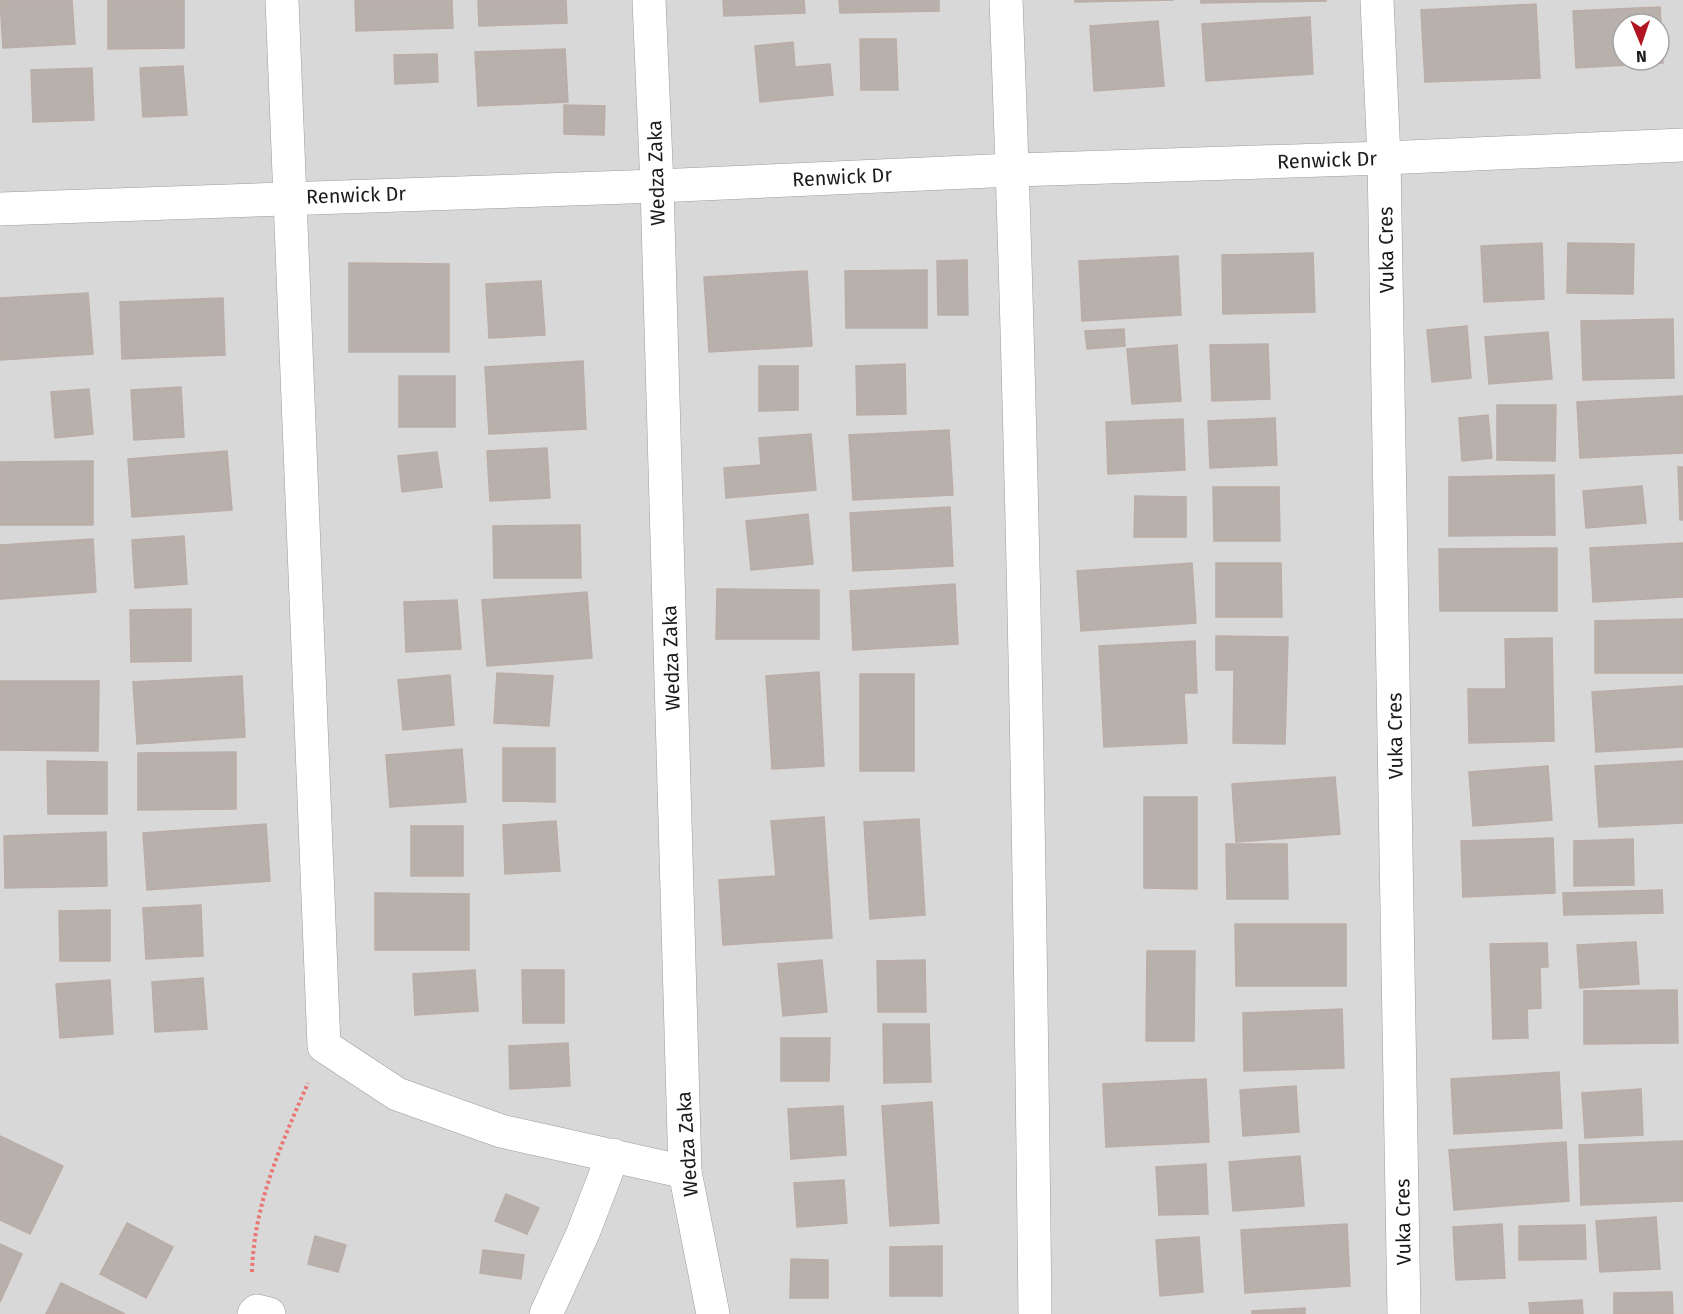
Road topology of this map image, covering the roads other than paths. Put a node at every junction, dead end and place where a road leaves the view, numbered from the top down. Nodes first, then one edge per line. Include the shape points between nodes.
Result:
1 (282, 0) edge
2 (650, 0) edge
3 (1006, 0) edge
4 (1377, 0) edge
5 (1683, 145) edge
6 (1384, 158) junction
7 (1013, 170) junction
8 (657, 186) junction
9 (290, 197) junction
10 (0, 209) edge
11 (613, 1155) junction
12 (685, 1172) junction
13 (546, 1314) edge
14 (714, 1314) edge
15 (1035, 1314) edge
16 (1404, 1314) edge

1 - 9 street
2 - 8 street, Wedza Zaka
3 - 7 street
4 - 6 street, Vuka Cres
5 - 6 street, Renwick Dr
6 - 7 street, Renwick Dr
6 - 16 street, Vuka Cres
7 - 8 street, Renwick Dr
7 - 15 street via 1028,782
8 - 9 street, Renwick Dr
8 - 12 street, Wedza Zaka
9 - 10 street, Renwick Dr
9 - 11 street via 324,1046 398,1094 501,1131
11 - 12 street
11 - 13 street
12 - 14 street, Wedza Zaka

